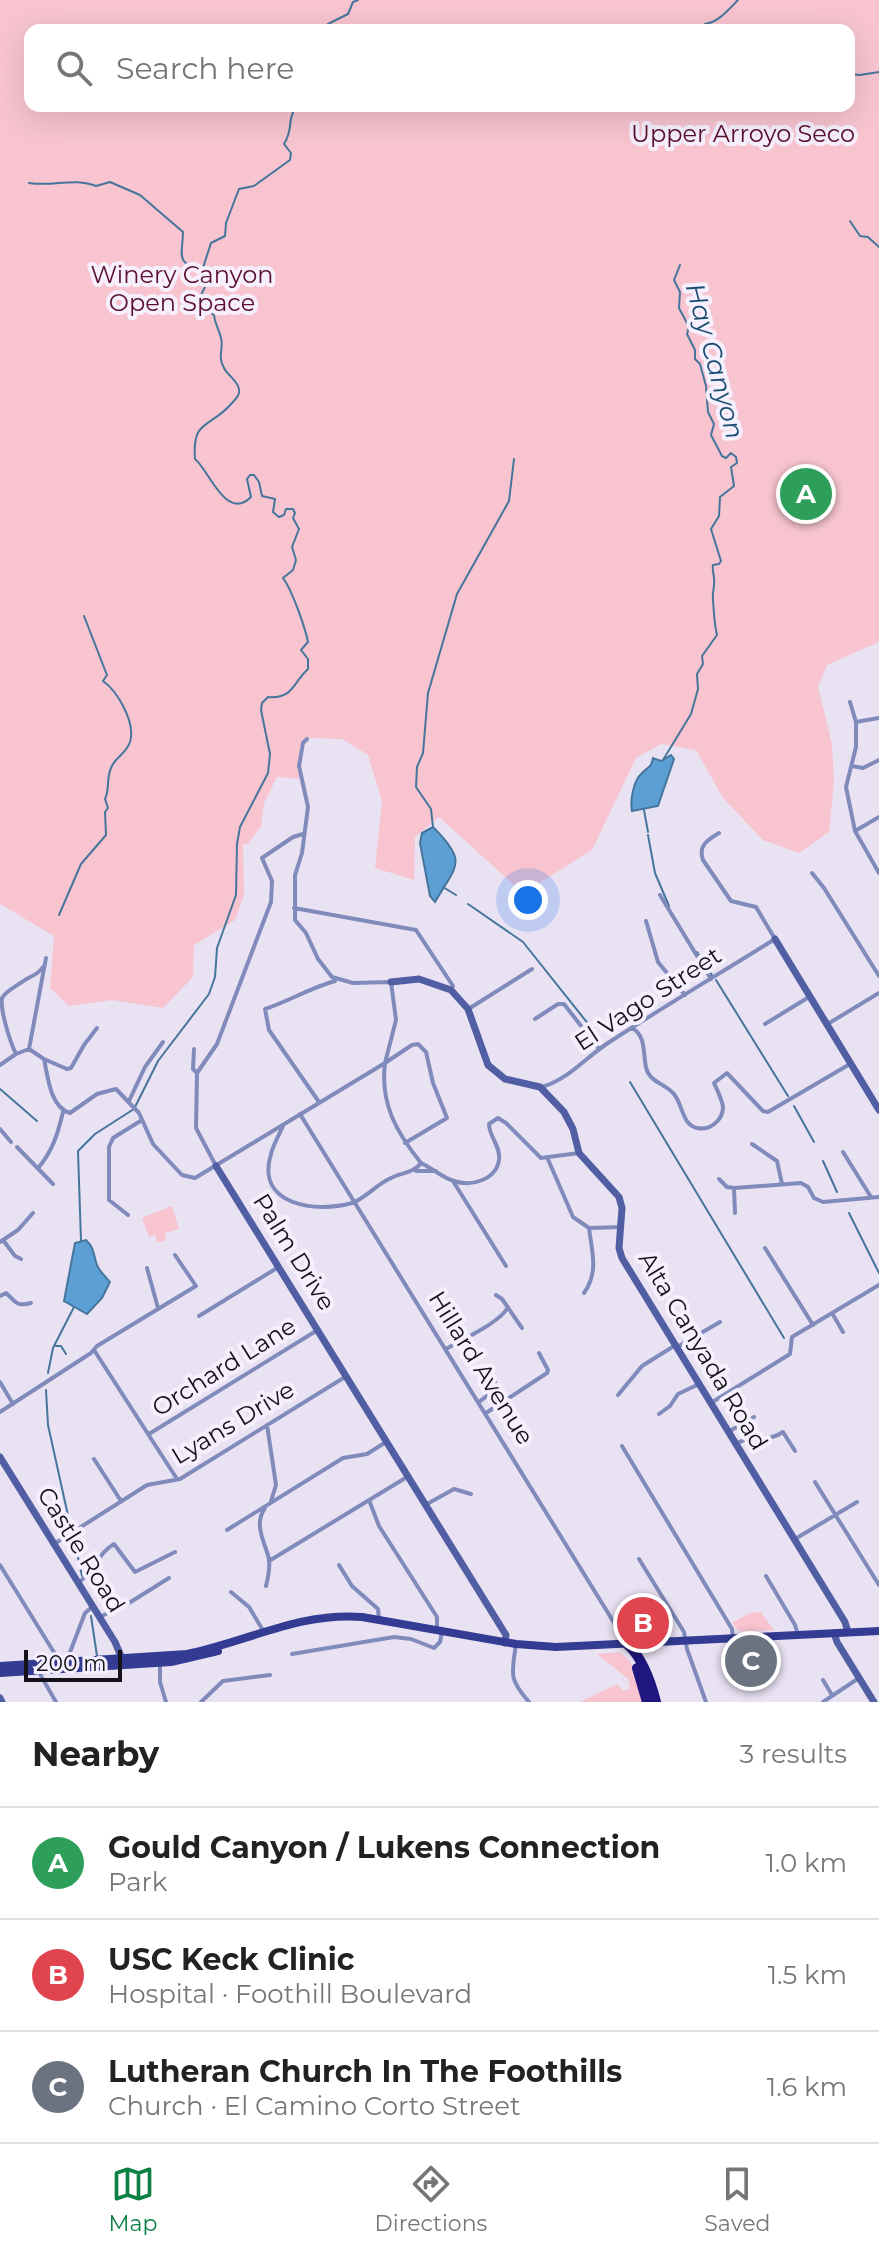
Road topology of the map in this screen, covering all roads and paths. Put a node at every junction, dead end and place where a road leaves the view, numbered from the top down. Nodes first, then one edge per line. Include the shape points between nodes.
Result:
1 (850, 702) dead end
2 (879, 718) edge
3 (856, 722) junction
4 (307, 739) dead end
5 (879, 760) edge
6 (851, 765) junction
7 (879, 817) edge
8 (855, 831) junction
9 (719, 833) dead end
10 (303, 834) junction
11 (812, 873) dead end
12 (879, 873) edge
13 (660, 895) dead end
14 (294, 908) junction
15 (646, 921) dead end
16 (775, 939) junction
17 (46, 958) dead end
18 (43, 967) junction
19 (532, 969) dead end
20 (879, 976) edge
21 (711, 979) junction
22 (337, 980) junction
23 (391, 982) junction
24 (451, 990) junction
25 (879, 993) edge
26 (685, 995) junction
27 (809, 997) junction
28 (468, 1009) junction
29 (535, 1019) dead end
30 (765, 1024) dead end
31 (826, 1025) junction
32 (97, 1028) dead end
33 (632, 1028) junction
34 (163, 1042) dead end
35 (29, 1049) junction
36 (194, 1049) dead end
37 (599, 1049) junction
38 (16, 1054) junction
39 (44, 1059) junction
40 (385, 1063) junction
41 (850, 1064) junction
42 (0, 1065) edge
43 (197, 1073) junction
44 (540, 1087) junction
45 (131, 1102) junction
46 (319, 1102) junction
47 (879, 1110) edge
48 (63, 1111) junction
49 (300, 1114) junction
50 (143, 1119) junction
51 (285, 1123) junction
52 (0, 1129) edge
53 (11, 1142) dead end
54 (405, 1143) junction
55 (752, 1144) dead end
56 (17, 1147) dead end
57 (843, 1152) dead end
58 (579, 1153) junction
59 (547, 1157) junction
60 (421, 1163) junction
61 (216, 1166) junction
62 (39, 1167) junction
63 (414, 1171) junction
64 (437, 1171) junction
65 (719, 1179) dead end
66 (453, 1181) junction
67 (53, 1184) dead end
68 (782, 1184) junction
69 (734, 1188) junction
70 (871, 1197) junction
71 (879, 1197) edge
72 (355, 1202) junction
73 (33, 1213) dead end
74 (735, 1213) dead end
75 (128, 1215) dead end
76 (622, 1227) junction
77 (589, 1228) junction
78 (2, 1241) edge
79 (765, 1248) dead end
80 (175, 1255) dead end
81 (21, 1259) dead end
82 (279, 1266) junction
83 (506, 1266) dead end
84 (147, 1268) dead end
85 (879, 1285) edge
86 (584, 1293) dead end
87 (496, 1295) dead end
88 (0, 1296) edge
89 (31, 1303) dead end
90 (508, 1307) junction
91 (158, 1308) junction
92 (832, 1313) junction
93 (199, 1316) dead end
94 (720, 1322) dead end
95 (813, 1325) junction
96 (522, 1328) dead end
97 (318, 1330) junction
98 (843, 1332) dead end
99 (677, 1346) junction
100 (446, 1349) junction
101 (94, 1350) junction
102 (539, 1353) dead end
103 (347, 1376) junction
104 (0, 1382) edge
105 (495, 1382) dead end
106 (699, 1384) junction
107 (618, 1395) dead end
108 (479, 1402) junction
109 (711, 1403) junction
110 (13, 1404) junction
111 (0, 1412) edge
112 (486, 1413) junction
113 (659, 1414) dead end
114 (754, 1417) dead end
115 (267, 1425) junction
116 (728, 1432) junction
117 (149, 1434) junction
118 (388, 1441) junction
119 (736, 1444) junction
120 (622, 1446) dead end
121 (795, 1451) dead end
122 (0, 1457) edge
123 (94, 1459) dead end
124 (409, 1476) junction
125 (177, 1479) junction
126 (815, 1482) dead end
127 (471, 1494) dead end
128 (369, 1500) junction
129 (121, 1501) junction
130 (857, 1502) dead end
131 (268, 1504) junction
132 (426, 1505) junction
133 (836, 1514) junction
134 (227, 1530) dead end
135 (795, 1539) junction
136 (54, 1544) junction
137 (175, 1552) dead end
138 (639, 1559) dead end
139 (269, 1561) junction
140 (0, 1565) edge
141 (339, 1565) dead end
142 (766, 1576) dead end
143 (169, 1578) dead end
144 (78, 1583) junction
145 (879, 1585) edge
146 (266, 1586) dead end
147 (231, 1592) dead end
148 (92, 1607) junction
149 (99, 1617) junction
150 (378, 1621) junction
151 (879, 1631) edge
152 (265, 1632) junction
153 (440, 1632) junction
154 (848, 1632) junction
155 (834, 1633) junction
156 (798, 1635) junction
157 (733, 1638) junction
158 (685, 1641) junction
159 (505, 1643) junction
160 (516, 1644) junction
161 (627, 1644) junction
162 (55, 1654) dead end
163 (292, 1654) dead end
164 (160, 1660) junction
165 (67, 1662) junction
166 (124, 1662) junction
167 (0, 1666) edge
168 (37, 1667) junction
169 (0, 1673) edge
170 (270, 1675) dead end
171 (859, 1678) junction
172 (823, 1680) dead end
173 (746, 1684) dead end
174 (832, 1695) junction
175 (56, 1702) edge
176 (166, 1702) edge
177 (201, 1702) edge
178 (529, 1702) edge
179 (647, 1702) edge
180 (656, 1702) edge
181 (706, 1702) edge
182 (823, 1702) edge
183 (874, 1702) edge

1 - 3 street
2 - 3 street
3 - 6 street
4 - 10 street via 299,766 308,807
5 - 6 street via 863,768
6 - 8 street via 846,787
7 - 8 street
8 - 12 street
9 - 16 street via 701,848 703,860 734,902 756,907
10 - 14 street
10 - 43 street via 262,858 272,881 271,902 217,1044
11 - 20 street
13 - 21 street
14 - 22 street via 297,924
14 - 24 street via 416,930 448,976
15 - 26 street via 658,962
16 - 21 street, El Vago Street
16 - 27 street
17 - 18 street
18 - 35 street
18 - 38 street via 1,1001
19 - 28 street
21 - 26 street, El Vago Street
22 - 23 street
22 - 46 street via 265,1009 269,1030
23 - 24 street via 419,979
23 - 40 street via 396,1020
24 - 28 street
25 - 31 street
26 - 33 street, El Vago Street
27 - 30 street
27 - 31 street
28 - 44 street via 488,1065 505,1079
29 - 37 street via 564,1004
31 - 41 street
32 - 39 street via 71,1068
33 - 37 street, El Vago Street
33 - 41 street via 641,1036 647,1072 673,1093 696,1128 715,1124 722,1115 714,1083 727,1073 768,1112
34 - 45 street via 145,1067
35 - 38 street
35 - 39 street
36 - 43 street, Palm Drive
37 - 44 street, El Vago Street via 571,1073
38 - 42 street
39 - 48 street via 56,1104
40 - 46 street
40 - 54 street via 388,1110
40 - 54 street via 412,1045 423,1048 447,1118
41 - 47 street
43 - 61 street, Palm Drive via 196,1128
44 - 58 street, Alta Canyada Road via 564,1112
45 - 48 street via 116,1089 106,1090 70,1113
45 - 50 street
46 - 49 street
48 - 62 street via 58,1135
49 - 51 street
49 - 72 street, Hillard Avenue
50 - 61 street via 151,1142 185,1177 195,1178
50 - 75 street via 113,1138 109,1147 109,1200
51 - 61 street
51 - 72 street via 270,1156 271,1181 280,1197 323,1209
52 - 53 street
54 - 60 street
55 - 68 street via 777,1161
56 - 62 street
57 - 70 street
58 - 59 street
58 - 76 street, Alta Canyada Road via 619,1197
59 - 66 street via 538,1156 498,1118 489,1127 499,1153 494,1173 476,1182
59 - 77 street via 573,1217
60 - 63 street
60 - 64 street
61 - 82 street, Palm Drive
62 - 67 street
63 - 64 street
63 - 72 street via 388,1179
64 - 66 street
65 - 69 street
66 - 83 street
68 - 69 street
68 - 70 street via 804,1184 823,1202
69 - 74 street
70 - 71 street
72 - 100 street, Hillard Avenue
73 - 78 street
76 - 77 street
76 - 99 street, Alta Canyada Road via 622,1258
77 - 86 street via 595,1270
78 - 81 street
79 - 95 street
80 - 91 street via 196,1286
82 - 93 street
82 - 97 street, Palm Drive
84 - 91 street
85 - 92 street
87 - 90 street
88 - 89 street via 6,1293 20,1306
90 - 96 street
90 - 100 street via 497,1322
91 - 101 street
92 - 95 street
92 - 98 street
94 - 99 street
95 - 109 street via 792,1337 790,1354
97 - 103 street, Palm Drive
97 - 117 street, Orchard Lane
99 - 106 street, Alta Canyada Road
99 - 107 street via 642,1366
100 - 108 street, Hillard Avenue
101 - 110 street
101 - 117 street
102 - 112 street via 547,1373
103 - 115 street, Lyans Drive
103 - 118 street, Palm Drive
104 - 110 street
105 - 108 street
106 - 109 street, Alta Canyada Road
106 - 113 street via 678,1394
108 - 112 street, Hillard Avenue
109 - 116 street, Alta Canyada Road
110 - 111 street
112 - 161 street, Hillard Avenue
114 - 116 street
115 - 125 street, Lyans Drive
115 - 131 street via 276,1485
116 - 119 street, Alta Canyada Road
117 - 125 street
118 - 124 street, Palm Drive
118 - 131 street via 367,1454 343,1458
119 - 121 street via 783,1432
119 - 135 street, Alta Canyada Road
120 - 157 street
122 - 136 street, Castle Road
123 - 129 street
124 - 128 street
124 - 132 street, Palm Drive
125 - 129 street, Lyans Drive via 147,1485
126 - 133 street
127 - 132 street via 454,1489
128 - 139 street
128 - 153 street via 379,1526 437,1617
129 - 136 street, Lyans Drive
130 - 133 street
131 - 134 street
131 - 139 street via 260,1527
132 - 159 street, Palm Drive via 506,1635
133 - 135 street
133 - 145 street
135 - 154 street, Alta Canyada Road
136 - 144 street, Castle Road
137 - 144 street via 135,1572 114,1544
138 - 158 street
139 - 146 street
140 - 162 street
141 - 150 street via 352,1586 378,1609
142 - 156 street
143 - 149 street
144 - 148 street, Castle Road
147 - 152 street via 246,1602
148 - 149 street, Castle Road
148 - 165 street
149 - 166 street, Castle Road
150 - 152 main road via 325,1617
150 - 153 main road
151 - 154 main road
152 - 164 main road via 197,1658
153 - 159 main road
153 - 163 street via 434,1648 394,1637
154 - 155 main road
155 - 156 main road
155 - 171 street
156 - 157 main road
157 - 158 main road
157 - 173 street
158 - 161 main road
158 - 181 street
159 - 160 main road
160 - 161 main road
160 - 178 street via 513,1682
161 - 179 highway, Hillard Avenue
161 - 180 highway, Hillard Avenue via 635,1651
164 - 166 main road
164 - 176 street
165 - 166 main road
165 - 168 main road
166 - 168 main road
167 - 168 main road
168 - 169 main road
168 - 175 street
170 - 177 street via 223,1681
171 - 174 street
171 - 183 street
172 - 174 street
174 - 182 street

